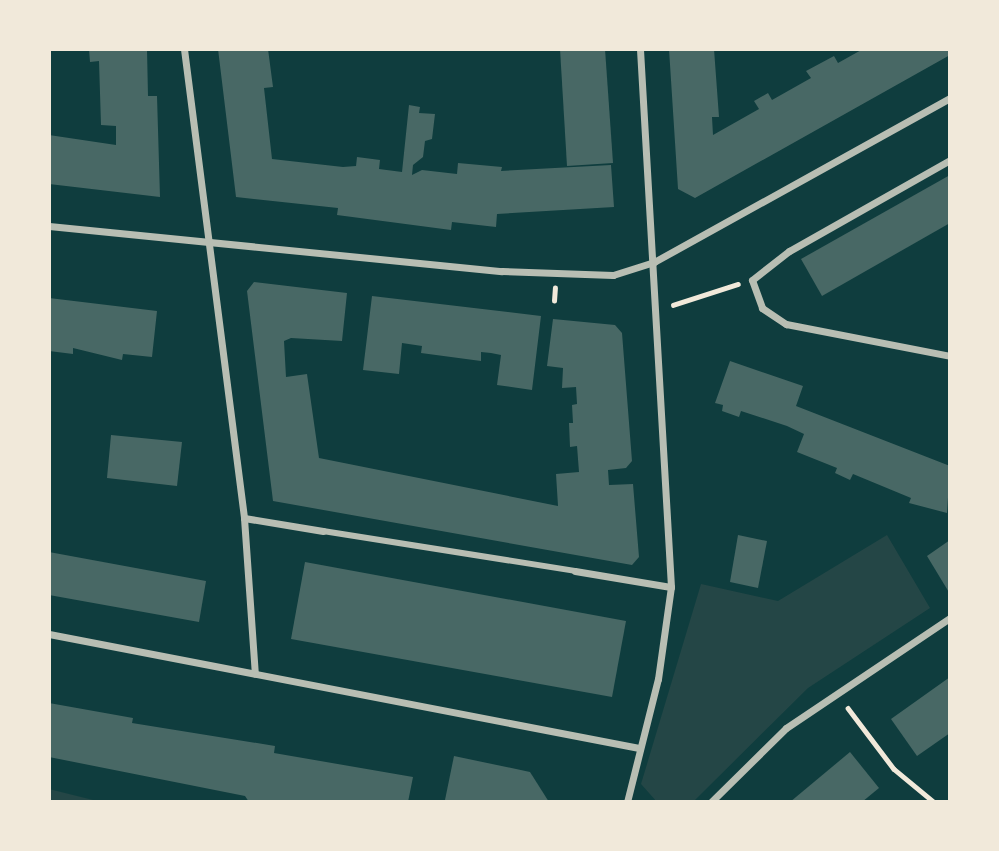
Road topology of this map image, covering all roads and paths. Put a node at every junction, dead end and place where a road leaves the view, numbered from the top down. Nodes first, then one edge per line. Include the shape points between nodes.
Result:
1 (184, 49) edge
2 (640, 49) edge
3 (950, 98) edge
4 (950, 160) edge
5 (49, 226) edge
6 (211, 243) junction
7 (654, 262) junction
8 (752, 280) junction
9 (658, 309) junction
10 (950, 356) edge
11 (244, 518) junction
12 (323, 531) joint
13 (575, 571) joint
14 (671, 587) junction
15 (950, 618) edge
16 (49, 634) edge
17 (255, 674) junction
18 (836, 691) junction
19 (639, 748) junction
20 (627, 802) edge
21 (712, 802) edge
22 (934, 802) edge

1 - 6 street
2 - 7 street
3 - 7 street
4 - 8 street via 789,251
5 - 6 street
6 - 7 street via 584,278 613,275
6 - 11 street
7 - 9 street
8 - 9 path
8 - 10 street via 762,308 786,324
9 - 14 street
11 - 12 street
11 - 17 street
12 - 13 street
13 - 14 street
14 - 19 street via 658,679
15 - 18 street
16 - 17 street
17 - 19 street
18 - 21 street via 786,728
18 - 22 path via 894,769
19 - 20 street

